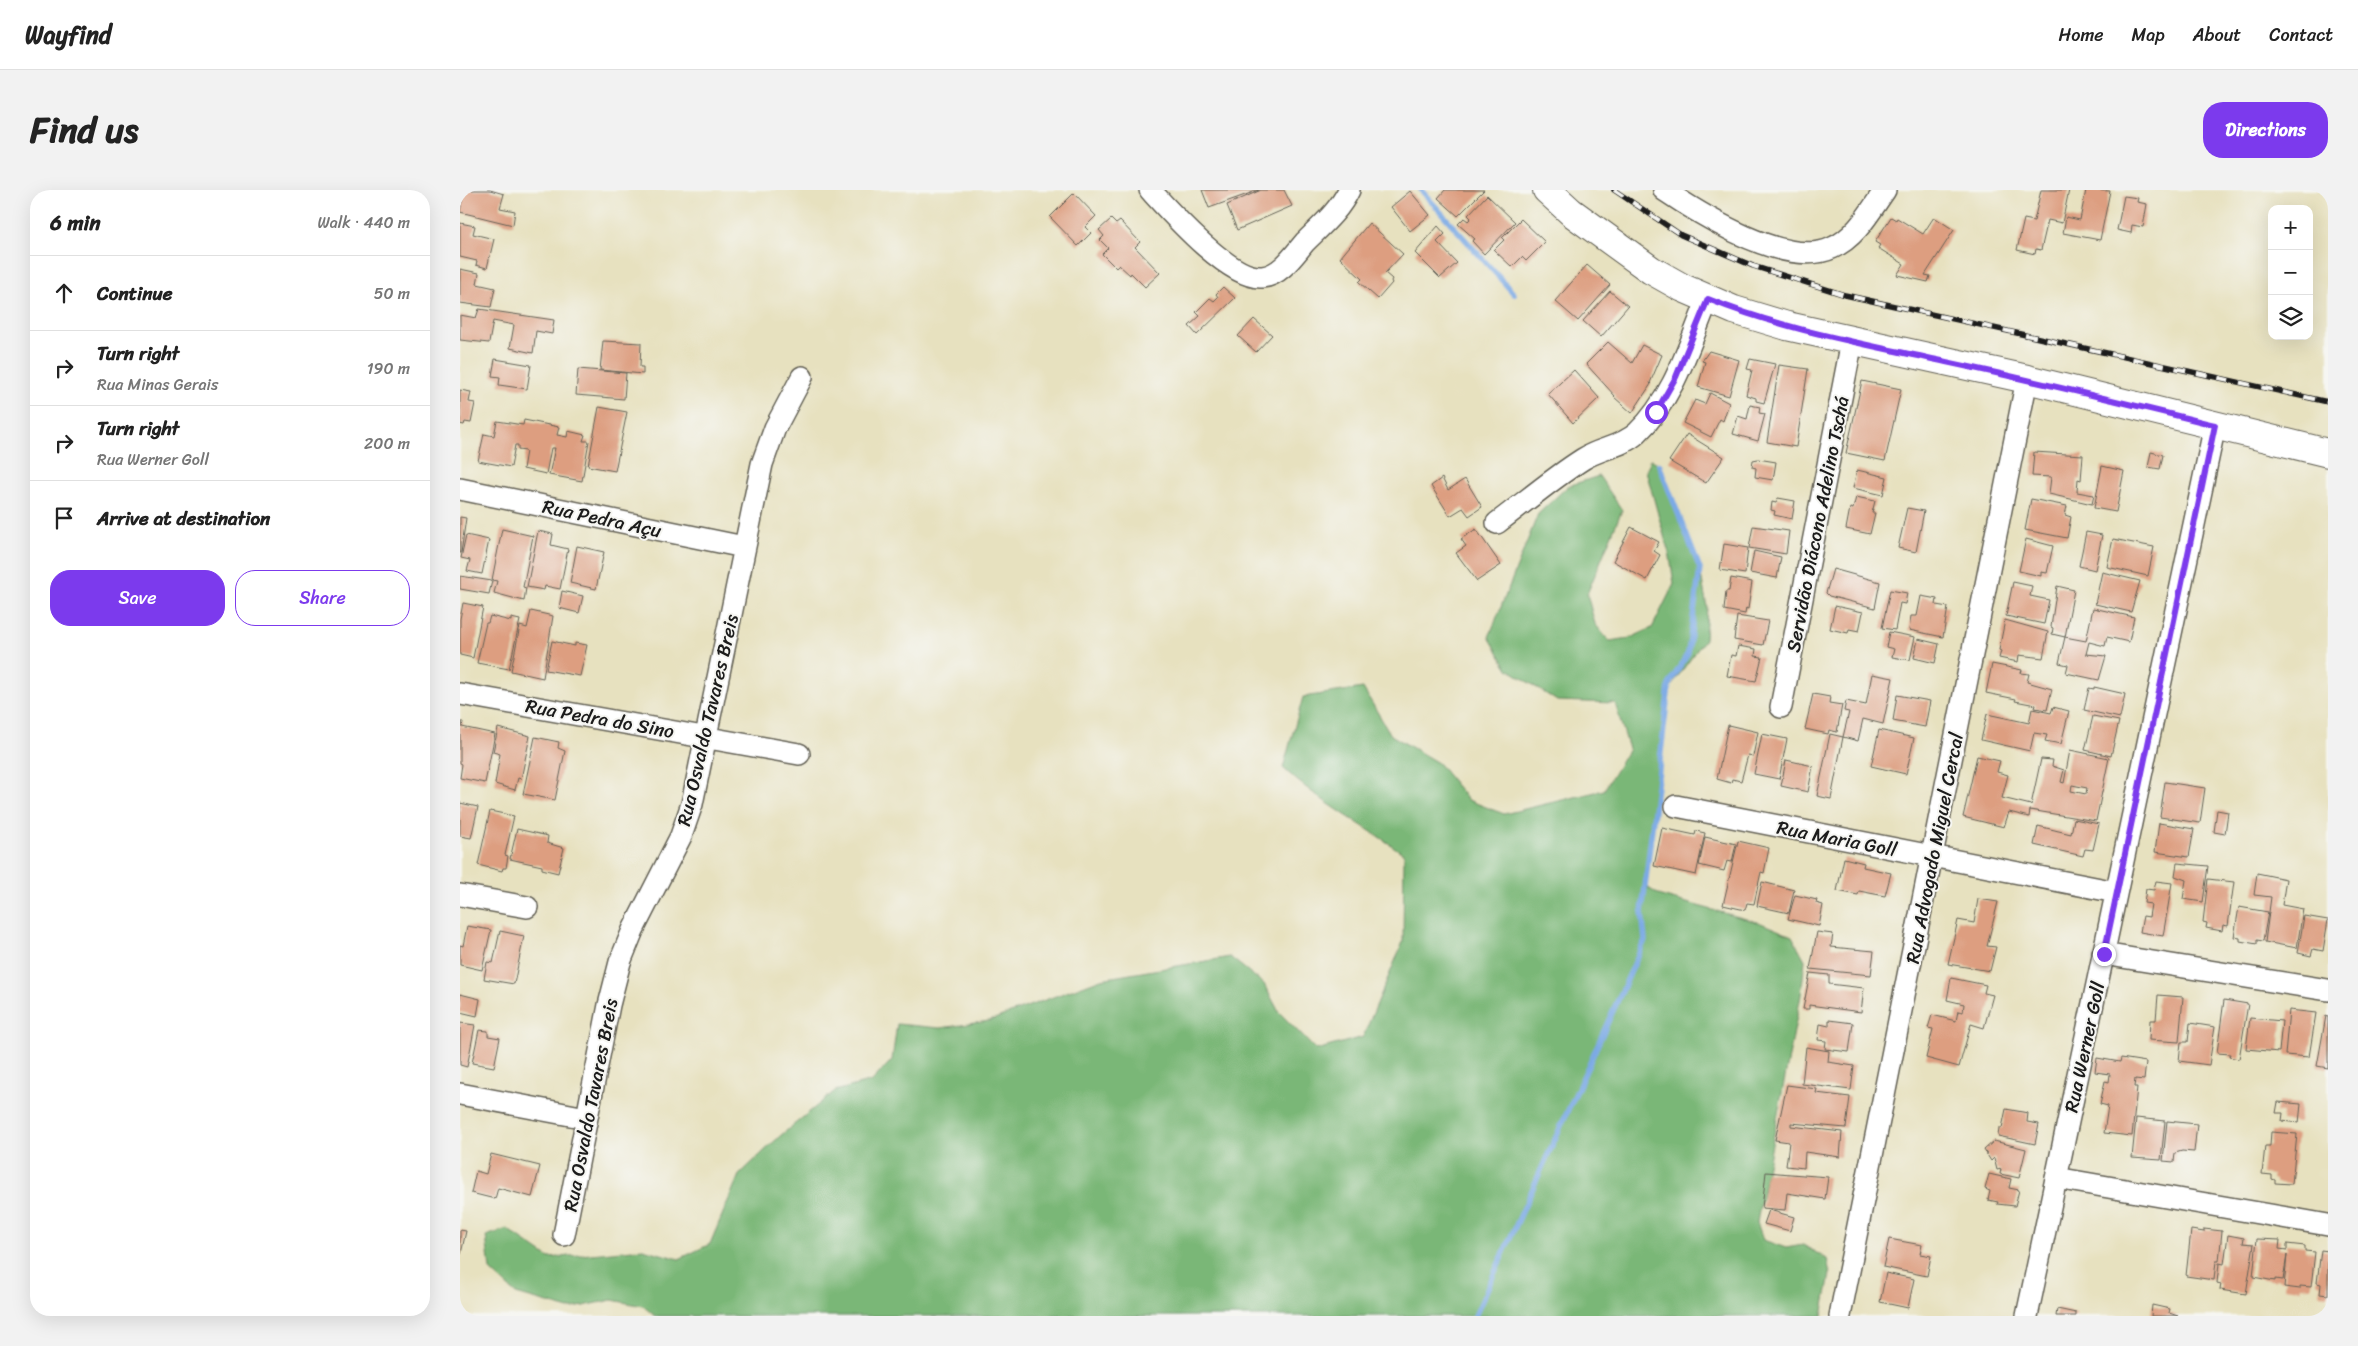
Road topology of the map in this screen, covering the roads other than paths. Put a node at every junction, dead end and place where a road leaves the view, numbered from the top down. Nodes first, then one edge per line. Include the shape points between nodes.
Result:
1 (1150, 190) edge
2 (1348, 190) edge
3 (1547, 190) edge
4 (1664, 190) edge
5 (1885, 190) edge
6 (1708, 299) junction
7 (1852, 341) junction
8 (802, 377) dead end
9 (2027, 379) junction
10 (2215, 425) junction
11 (2328, 453) edge
12 (460, 489) edge
13 (1496, 523) dead end
14 (744, 547) junction
15 (460, 694) edge
16 (1781, 707) dead end
17 (706, 737) junction
18 (799, 754) dead end
19 (1676, 806) dead end
20 (1932, 856) junction
21 (2116, 892) junction
22 (460, 895) edge
23 (527, 907) dead end
24 (2104, 954) junction
25 (2328, 990) edge
26 (460, 1094) edge
27 (586, 1118) junction
28 (2056, 1178) junction
29 (2328, 1225) edge
30 (564, 1235) dead end
31 (1840, 1316) edge
32 (2027, 1316) edge

1 - 2 street via 1192,235 1230,266 1249,276 1262,277 1277,272 1342,204
3 - 6 main road via 1571,212 1651,270
4 - 5 street via 1708,218 1770,246 1818,252 1845,240
6 - 7 main road via 1788,326
6 - 13 street via 1665,398 1637,433 1623,443 1583,459
7 - 9 main road
7 - 16 street, Servidão Diácono Adelino Tschá
8 - 14 street, Rua Osvaldo Tavares Breis via 768,443
9 - 10 main road
9 - 20 street, Rua Advogado Miguel Cercal
10 - 11 main road
10 - 21 street, Rua Werner Goll
12 - 14 street, Rua Pedra Açu
14 - 17 street, Rua Osvaldo Tavares Breis
15 - 17 street, Rua Pedra do Sino
17 - 18 street, Rua Pedra do Sino
17 - 27 street, Rua Osvaldo Tavares Breis via 697,784 681,836 620,962
19 - 20 street, Rua Maria Goll
20 - 21 street, Rua Maria Goll
20 - 31 street, Rua Advogado Miguel Cercal
21 - 24 street, Rua Werner Goll
22 - 23 street
24 - 25 street
24 - 28 street, Rua Werner Goll
26 - 27 street
27 - 30 street, Rua Osvaldo Tavares Breis
28 - 29 street
28 - 32 street, Rua Werner Goll

